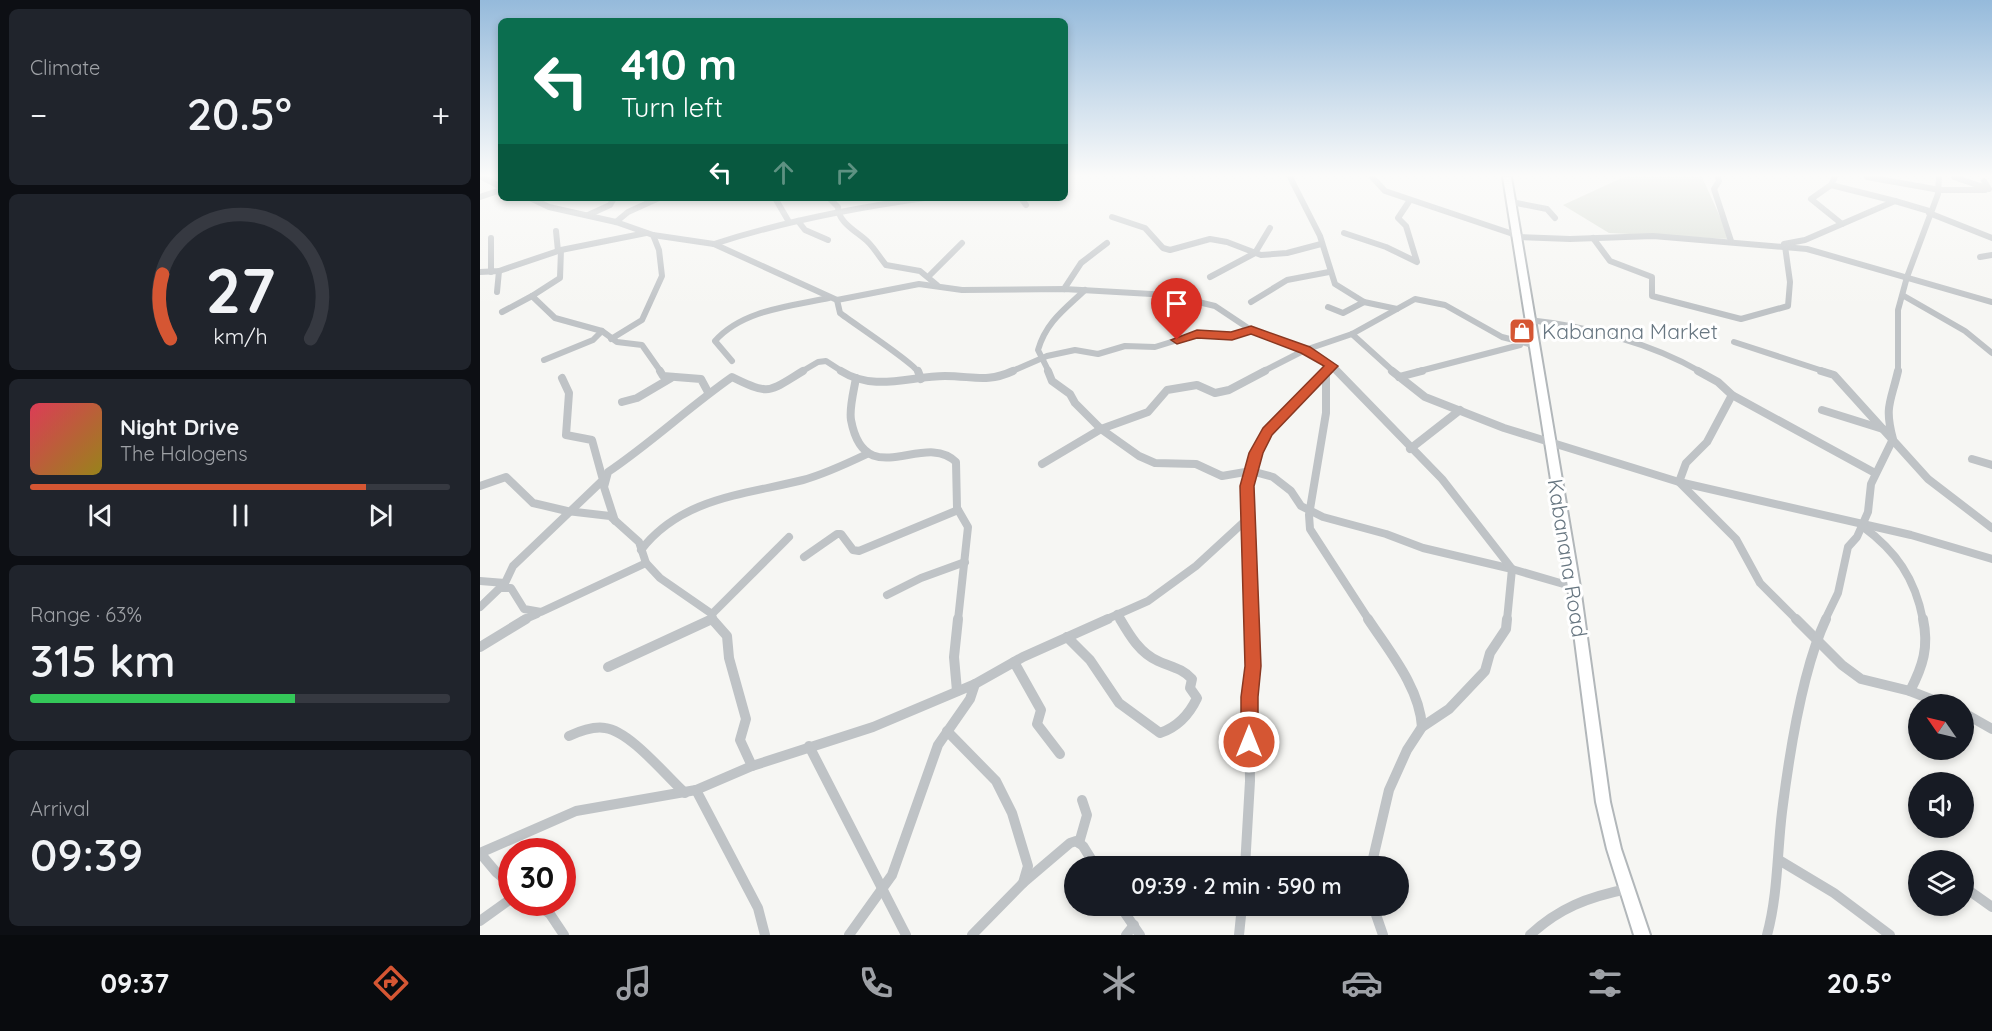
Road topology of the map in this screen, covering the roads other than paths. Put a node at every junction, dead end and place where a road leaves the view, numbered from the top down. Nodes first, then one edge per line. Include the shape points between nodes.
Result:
1 (611, 221) edge
2 (798, 221) joint
3 (844, 221) edge
4 (1120, 221) edge
5 (1310, 221) edge
6 (1401, 221) edge
7 (1469, 221) edge
8 (1514, 221) edge
9 (1725, 221) edge
10 (1837, 221) edge
11 (1852, 221) edge
12 (1929, 221) edge
13 (1950, 221) edge
14 (616, 222) joint
15 (789, 222) joint
16 (1842, 225) junction
17 (1270, 228) dead end
18 (556, 231) dead end
19 (1344, 232) dead end
20 (650, 234) junction
21 (1516, 236) junction
22 (491, 238) dead end
23 (1593, 238) junction
24 (1992, 238) edge
25 (828, 240) dead end
26 (1731, 240) junction
27 (962, 243) dead end
28 (1107, 243) dead end
29 (714, 244) junction
30 (1321, 244) junction
31 (1782, 246) junction
32 (559, 250) junction
33 (1255, 253) junction
34 (1992, 255) edge
35 (1980, 257) dead end
36 (499, 271) junction
37 (491, 272) junction
38 (1329, 272) junction
39 (480, 273) edge
40 (930, 275) junction
41 (1210, 277) dead end
42 (1907, 277) junction
43 (937, 285) junction
44 (1064, 289) junction
45 (1086, 290) junction
46 (497, 292) dead end
47 (532, 296) junction
48 (1904, 296) junction
49 (834, 299) junction
50 (1251, 302) dead end
51 (1364, 302) junction
52 (1992, 302) edge
53 (1328, 307) dead end
54 (1397, 309) junction
55 (502, 312) dead end
56 (1529, 320) junction
57 (1251, 330) junction
58 (602, 331) junction
59 (1352, 334) junction
60 (611, 339) junction
61 (1734, 342) dead end
62 (1325, 344) junction
63 (1527, 345) junction
64 (1305, 350) junction
65 (1992, 353) edge
66 (1316, 356) junction
67 (1044, 358) junction
68 (544, 360) dead end
69 (732, 361) dead end
70 (1332, 366) junction
71 (1326, 374) junction
72 (1399, 377) junction
73 (562, 378) dead end
74 (671, 378) junction
75 (856, 378) junction
76 (921, 379) junction
77 (708, 392) junction
78 (1732, 395) junction
79 (622, 402) dead end
80 (1460, 410) junction
81 (1822, 410) dead end
82 (1101, 429) junction
83 (1887, 431) junction
84 (1893, 439) junction
85 (1549, 442) junction
86 (1410, 448) junction
87 (867, 454) junction
88 (1972, 459) dead end
89 (1042, 464) dead end
90 (1992, 465) edge
91 (1251, 471) junction
92 (1875, 473) junction
93 (603, 480) junction
94 (1678, 482) junction
95 (480, 486) edge
96 (1248, 508) junction
97 (958, 510) junction
98 (1308, 510) junction
99 (567, 511) junction
100 (615, 521) junction
101 (1863, 525) junction
102 (1992, 528) edge
103 (789, 537) dead end
104 (642, 550) junction
105 (804, 558) dead end
106 (1992, 559) edge
107 (646, 562) junction
108 (965, 562) junction
109 (1512, 569) junction
110 (480, 581) edge
111 (503, 585) junction
112 (1574, 587) junction
113 (887, 596) dead end
114 (480, 607) edge
115 (541, 612) junction
116 (1117, 614) junction
117 (712, 616) junction
118 (1067, 637) junction
119 (1816, 640) junction
120 (480, 647) edge
121 (1014, 662) junction
122 (608, 667) dead end
123 (975, 684) junction
124 (957, 691) junction
125 (1910, 691) junction
126 (1918, 694) edge
127 (1974, 719) edge
128 (1422, 727) junction
129 (1992, 729) edge
130 (947, 731) junction
131 (569, 736) dead end
132 (809, 746) junction
133 (1060, 754) dead end
134 (752, 765) junction
135 (696, 790) junction
136 (685, 793) junction
137 (1082, 800) dead end
138 (1078, 843) junction
139 (480, 853) edge
140 (1088, 856) edge
141 (1246, 856) edge
142 (1374, 856) edge
143 (1779, 860) junction
144 (498, 871) edge
145 (1023, 883) junction
146 (882, 888) junction
147 (1627, 889) junction
148 (1974, 894) edge
149 (1992, 907) edge
150 (498, 908) edge
151 (551, 916) edge
152 (1127, 916) edge
153 (1241, 916) edge
154 (1376, 916) edge
155 (480, 921) edge
156 (1137, 930) edge
157 (564, 935) edge
158 (765, 935) edge
159 (849, 935) edge
160 (906, 935) edge
161 (972, 935) edge
162 (1126, 935) edge
163 (1239, 935) edge
164 (1383, 935) edge
165 (1530, 935) edge
166 (1642, 935) edge
167 (1767, 935) edge
168 (1890, 935) edge

1 - 14 street
2 - 15 street
2 - 25 street via 805,230
3 - 40 street via 886,265
4 - 33 street via 1154,235 1167,249 1216,239
5 - 30 street
6 - 19 street via 1406,226 1417,262
7 - 21 street
8 - 21 street, Kabanana Road
9 - 26 street
10 - 16 street
11 - 16 street
12 - 42 street
13 - 24 street
14 - 20 street
15 - 29 street
16 - 31 street
17 - 33 street
18 - 32 street
20 - 29 street
20 - 32 street
20 - 60 street via 659,250 662,276 642,320
21 - 23 street
21 - 56 street, Kabanana Road
22 - 37 street
23 - 26 street
23 - 31 street via 1610,261 1652,277 1652,296 1741,320 1757,312 1784,310 1788,306 1790,282
26 - 31 street
27 - 40 street
28 - 44 street via 1082,263
29 - 49 street
30 - 33 street via 1287,252
30 - 38 street
31 - 42 street via 1813,250
32 - 36 street
32 - 47 street via 560,278
33 - 41 street
34 - 35 street
36 - 37 street
36 - 46 street
37 - 39 street
38 - 50 street via 1280,280
38 - 51 street via 1341,290
40 - 43 street
42 - 48 street
42 - 52 street
43 - 44 street via 962,290
43 - 49 street via 907,285
44 - 45 street
45 - 57 street via 1182,296 1215,306
45 - 67 street via 1047,324 1038,350
47 - 55 street
47 - 58 street via 555,318
48 - 65 street via 1965,331
48 - 84 street via 1898,310 1898,373 1887,416
49 - 69 street via 780,309 732,327 715,341
49 - 76 street via 840,313 916,366
51 - 53 street via 1343,313
51 - 54 street
54 - 59 street
54 - 63 street via 1415,298 1425,298 1459,312 1491,334
56 - 63 street, Kabanana Road
56 - 78 street via 1626,343 1692,367
57 - 64 street
57 - 67 street via 1232,336 1197,334 1155,347 1125,346 1098,354 1075,350
58 - 60 street
58 - 68 street via 581,346
59 - 62 street
59 - 72 street
60 - 74 street via 645,347 663,376
61 - 83 street via 1834,375
62 - 64 street
62 - 66 street
63 - 72 street
63 - 85 street, Kabanana Road
64 - 66 street
64 - 82 street via 1229,390 1215,393 1197,385 1167,390 1148,412
66 - 70 street
67 - 76 street via 995,379
67 - 82 street via 1052,381 1070,394
70 - 71 street
70 - 86 street
71 - 91 street via 1268,432
71 - 98 street via 1329,400
72 - 80 street via 1425,397
73 - 93 street via 569,393 566,435 592,440
74 - 77 street via 701,380
74 - 79 street via 637,398
75 - 76 street via 892,383
75 - 77 street via 823,361 770,391 732,377
75 - 87 street via 851,419
77 - 93 street
78 - 92 street
78 - 94 street via 1707,442 1686,463
80 - 85 street
80 - 86 street
81 - 83 street
82 - 89 street
82 - 91 street via 1155,463 1196,464 1222,476
83 - 84 street
84 - 92 street
84 - 102 street via 1937,487
85 - 94 street
85 - 112 street, Kabanana Road
86 - 109 street via 1442,479
87 - 97 street via 880,459 923,453 950,456 956,462
87 - 104 street via 816,476 698,506 657,533
88 - 90 street
91 - 96 street
91 - 98 street via 1278,479
92 - 101 street
93 - 99 street
93 - 100 street
94 - 101 street
94 - 119 street via 1731,534 1760,583
95 - 99 street via 506,477 533,502
96 - 116 street via 1245,521 1196,566 1148,601
96 - 141 street via 1253,666
97 - 105 street via 859,551 837,534
97 - 108 street via 969,527
98 - 109 street via 1424,548
98 - 128 street via 1310,529 1382,640 1421,709
99 - 100 street via 610,516
99 - 111 street via 513,566
100 - 104 street via 639,542
101 - 106 street
101 - 119 street via 1848,547 1838,594
101 - 125 street via 1902,561 1922,613 1924,665
103 - 117 street
104 - 107 street
107 - 115 street
107 - 117 street via 660,578
108 - 113 street
108 - 124 street via 954,657
109 - 112 street
109 - 128 street via 1506,629 1490,653 1485,671 1449,709
110 - 111 street
111 - 114 street
111 - 115 street via 511,588 524,609
112 - 147 street, Kabanana Road via 1601,791
115 - 120 street
116 - 118 street
116 - 118 street via 1149,657 1178,666 1192,679 1190,688 1197,698 1194,706 1172,730 1160,733 1128,711 1090,660
117 - 122 street
117 - 134 street via 727,636 746,719 740,740
118 - 121 street
119 - 125 street via 1861,679
119 - 143 street via 1794,739 1782,811
121 - 123 street
121 - 133 street via 1041,710 1037,724
123 - 124 street
123 - 130 street via 970,699
124 - 132 street via 873,727
125 - 126 street
127 - 129 street
128 - 142 street via 1389,790
130 - 145 street via 996,781 1012,813 1028,866
130 - 146 street via 916,803 899,862
131 - 136 street via 610,729
132 - 134 street
132 - 146 street
134 - 135 street
135 - 136 street
135 - 158 street via 758,908
136 - 139 street via 576,811
137 - 138 street via 1086,820
138 - 140 street
138 - 145 street via 1070,843
139 - 144 street
143 - 167 street
143 - 168 street via 1834,893
145 - 161 street
146 - 159 street
146 - 160 street
147 - 165 street via 1575,901 1551,915
147 - 166 street, Kabanana Road
148 - 149 street
150 - 155 street
151 - 157 street
152 - 156 street
153 - 163 street
154 - 164 street
156 - 162 street

